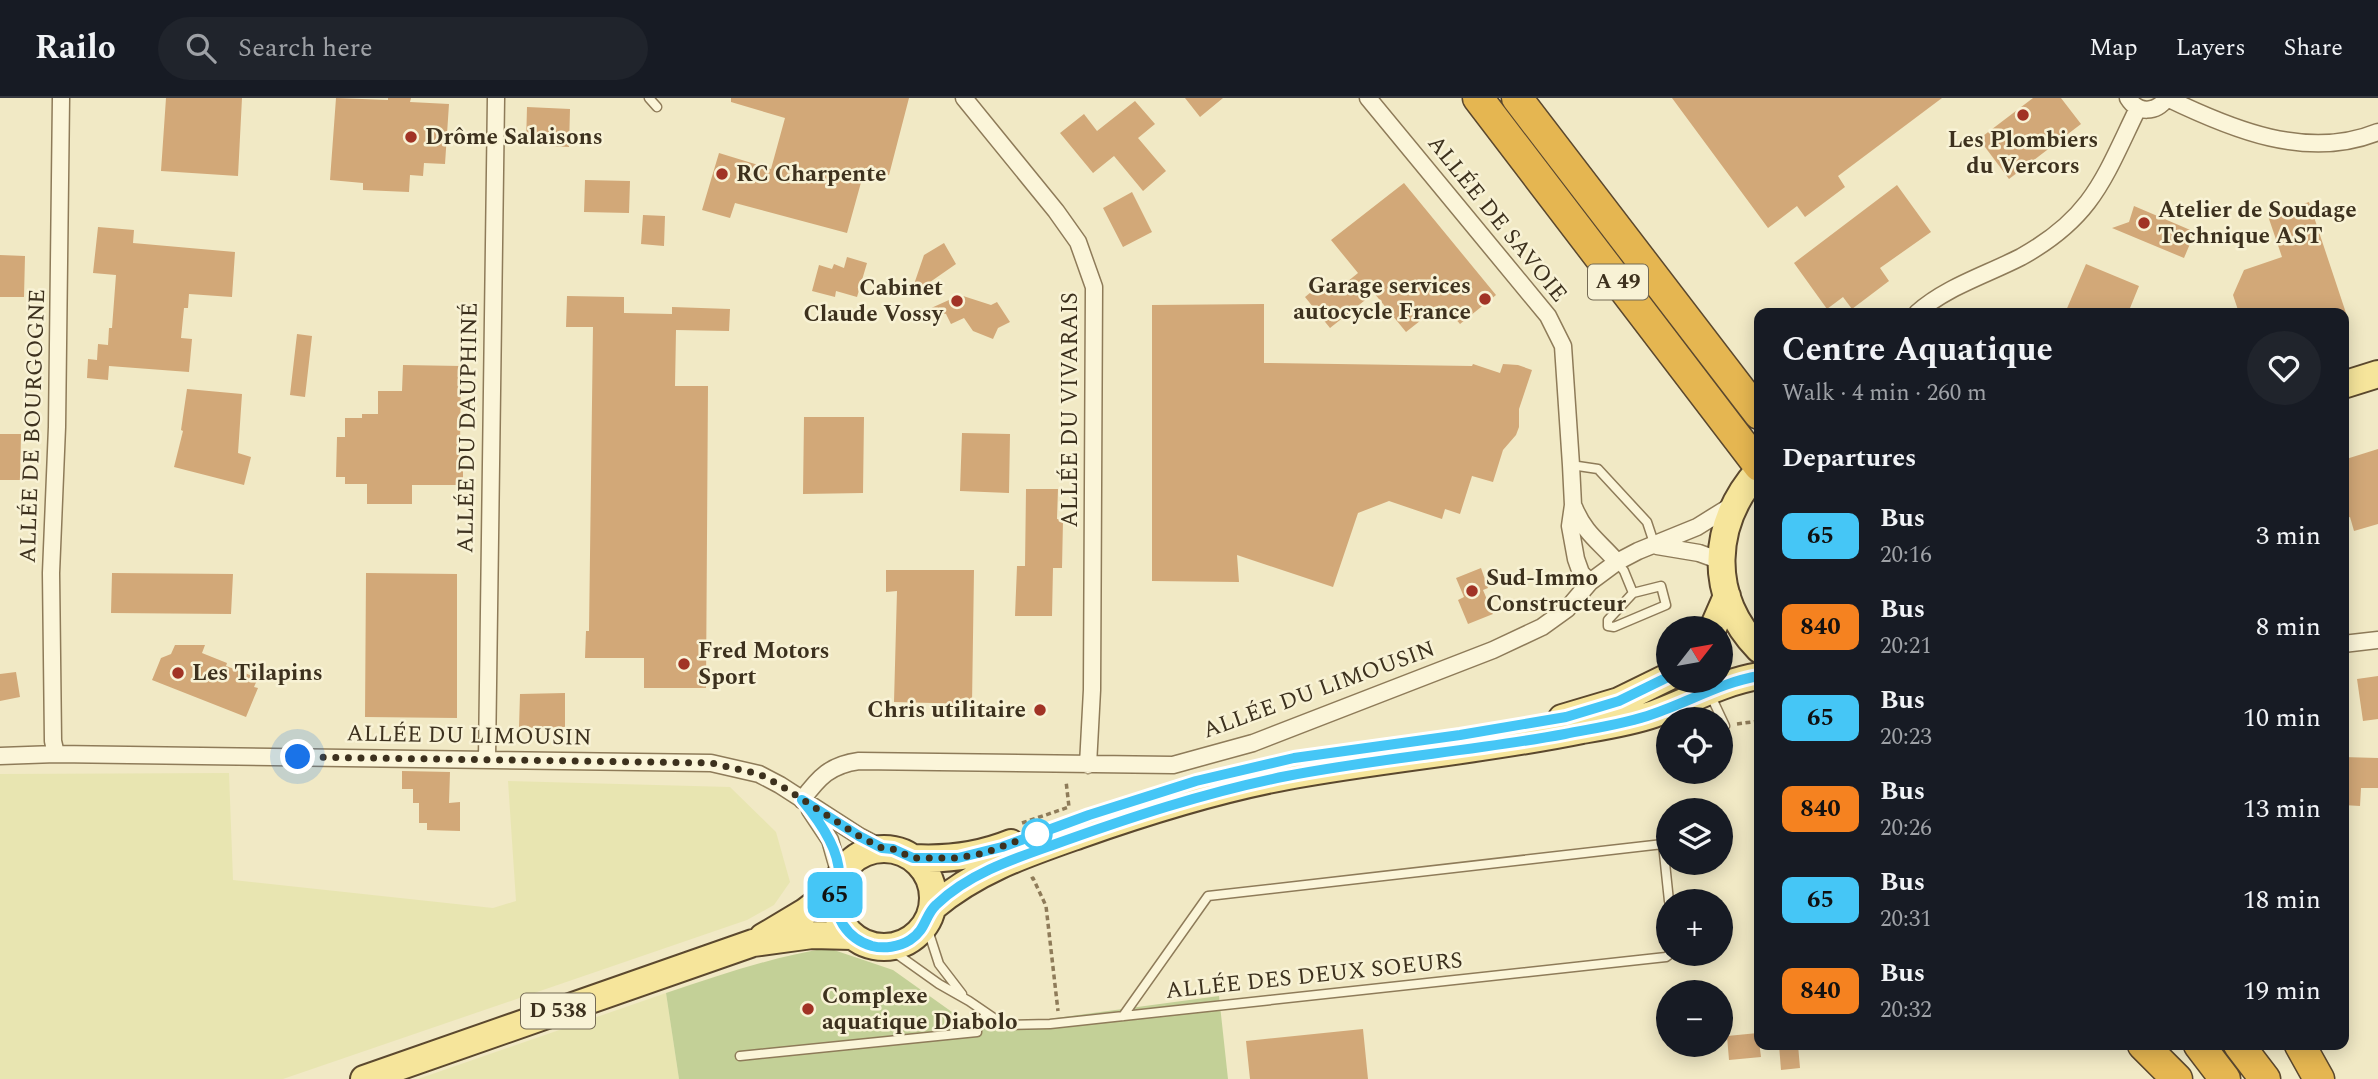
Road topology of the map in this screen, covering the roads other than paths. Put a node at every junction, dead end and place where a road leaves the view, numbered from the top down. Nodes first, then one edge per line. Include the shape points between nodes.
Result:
1 (61, 98) edge
2 (496, 98) edge
3 (649, 98) edge
4 (964, 98) edge
5 (1368, 98) edge
6 (1478, 98) edge
7 (1517, 98) edge
8 (2167, 98) edge
9 (2133, 103) edge
10 (657, 107) dead end
11 (2378, 132) edge
12 (1924, 308) edge
13 (2378, 374) edge
14 (2349, 383) edge
15 (1754, 407) edge
16 (1571, 466) junction
17 (1749, 481) edge
18 (1573, 505) junction
19 (1655, 546) junction
20 (1721, 561) junction
21 (1617, 562) junction
22 (1590, 582) junction
23 (1633, 593) junction
24 (1727, 596) junction
25 (1718, 616) edge
26 (2378, 640) edge
27 (1754, 643) edge
28 (2349, 643) edge
29 (1754, 677) edge
30 (1733, 682) edge
31 (1656, 683) edge
32 (1705, 693) edge
33 (56, 754) junction
34 (0, 756) edge
35 (487, 758) junction
36 (1088, 765) junction
37 (802, 800) junction
38 (882, 848) junction
39 (913, 858) junction
40 (837, 882) junction
41 (1668, 889) edge
42 (929, 916) junction
43 (852, 936) junction
44 (753, 943) junction
45 (887, 947) junction
46 (1656, 958) edge
47 (969, 1001) junction
48 (986, 1014) junction
49 (1123, 1016) junction
50 (2148, 1050) edge
51 (2203, 1050) edge
52 (2243, 1050) edge
53 (2303, 1050) edge
54 (740, 1056) dead end
55 (364, 1079) edge
56 (2177, 1079) edge
57 (2225, 1079) edge
58 (2264, 1079) edge
59 (2319, 1079) edge

1 - 33 street, ALLÉE DE BOURGOGNE via 51,573
2 - 35 street, ALLÉE DU DAUPHINÉ
3 - 10 lane
4 - 36 street, ALLÉE DU VIVARAIS via 1078,242 1094,287
5 - 16 street, ALLÉE DE SAVOIE via 1548,316 1563,346
6 - 17 highway, A 49
7 - 15 highway, A 49
8 - 9 street via 2147,110
8 - 11 street via 2207,118 2281,140 2341,143
9 - 12 street via 2099,188 2077,217 2022,256
13 - 14 main road
16 - 18 street, ALLÉE DE SAVOIE
16 - 19 lane via 1598,469 1647,522
17 - 19 street, ALLÉE DU LIMOUSIN via 1696,527
17 - 20 main road via 1726,523
18 - 21 street, ALLÉE DE SAVOIE via 1580,523
18 - 22 street, ALLÉE DE SAVOIE via 1570,526 1576,559
19 - 20 street
19 - 21 street, ALLÉE DU LIMOUSIN
20 - 24 main road
21 - 22 street, ALLÉE DU LIMOUSIN
21 - 23 lane
22 - 36 street, ALLÉE DU LIMOUSIN via 1567,609 1542,627 1254,743 1173,765
23 - 23 lane via 1608,620 1608,626 1666,605 1661,586
24 - 25 main road
24 - 27 main road
26 - 28 street
29 - 30 main road
31 - 39 main road via 1619,701 1566,717 1247,768 1142,798 984,853
32 - 42 main road via 1620,723 1288,776 1209,794 1119,821 984,872 952,891
33 - 34 street, ALLÉE DU LIMOUSIN
33 - 35 street, ALLÉE DU LIMOUSIN
35 - 37 street, ALLÉE DU LIMOUSIN via 711,763 759,774
36 - 37 street, ALLÉE DU LIMOUSIN via 859,761 827,771
37 - 38 street, ALLÉE DU LIMOUSIN
37 - 40 street, ALLÉE DU LIMOUSIN via 830,840
38 - 39 main road
38 - 40 main road via 857,856
39 - 42 main road via 930,880
40 - 43 main road via 837,915
40 - 44 main road, D 538 via 805,912
41 - 49 lane via 1663,844 1208,897
42 - 45 main road via 909,941
42 - 47 lane, ALLÉE DES DEUX SOEURS via 939,964
43 - 44 main road, D 538 via 812,935
43 - 45 main road
44 - 55 main road, D 538
45 - 47 lane, ALLÉE DES DEUX SOEURS
46 - 49 lane, ALLÉE DES DEUX SOEURS
47 - 48 lane, ALLÉE DES DEUX SOEURS
48 - 49 lane, ALLÉE DES DEUX SOEURS via 1004,1025
48 - 54 lane via 977,1032
50 - 56 highway
51 - 57 highway
52 - 58 highway
53 - 59 highway

